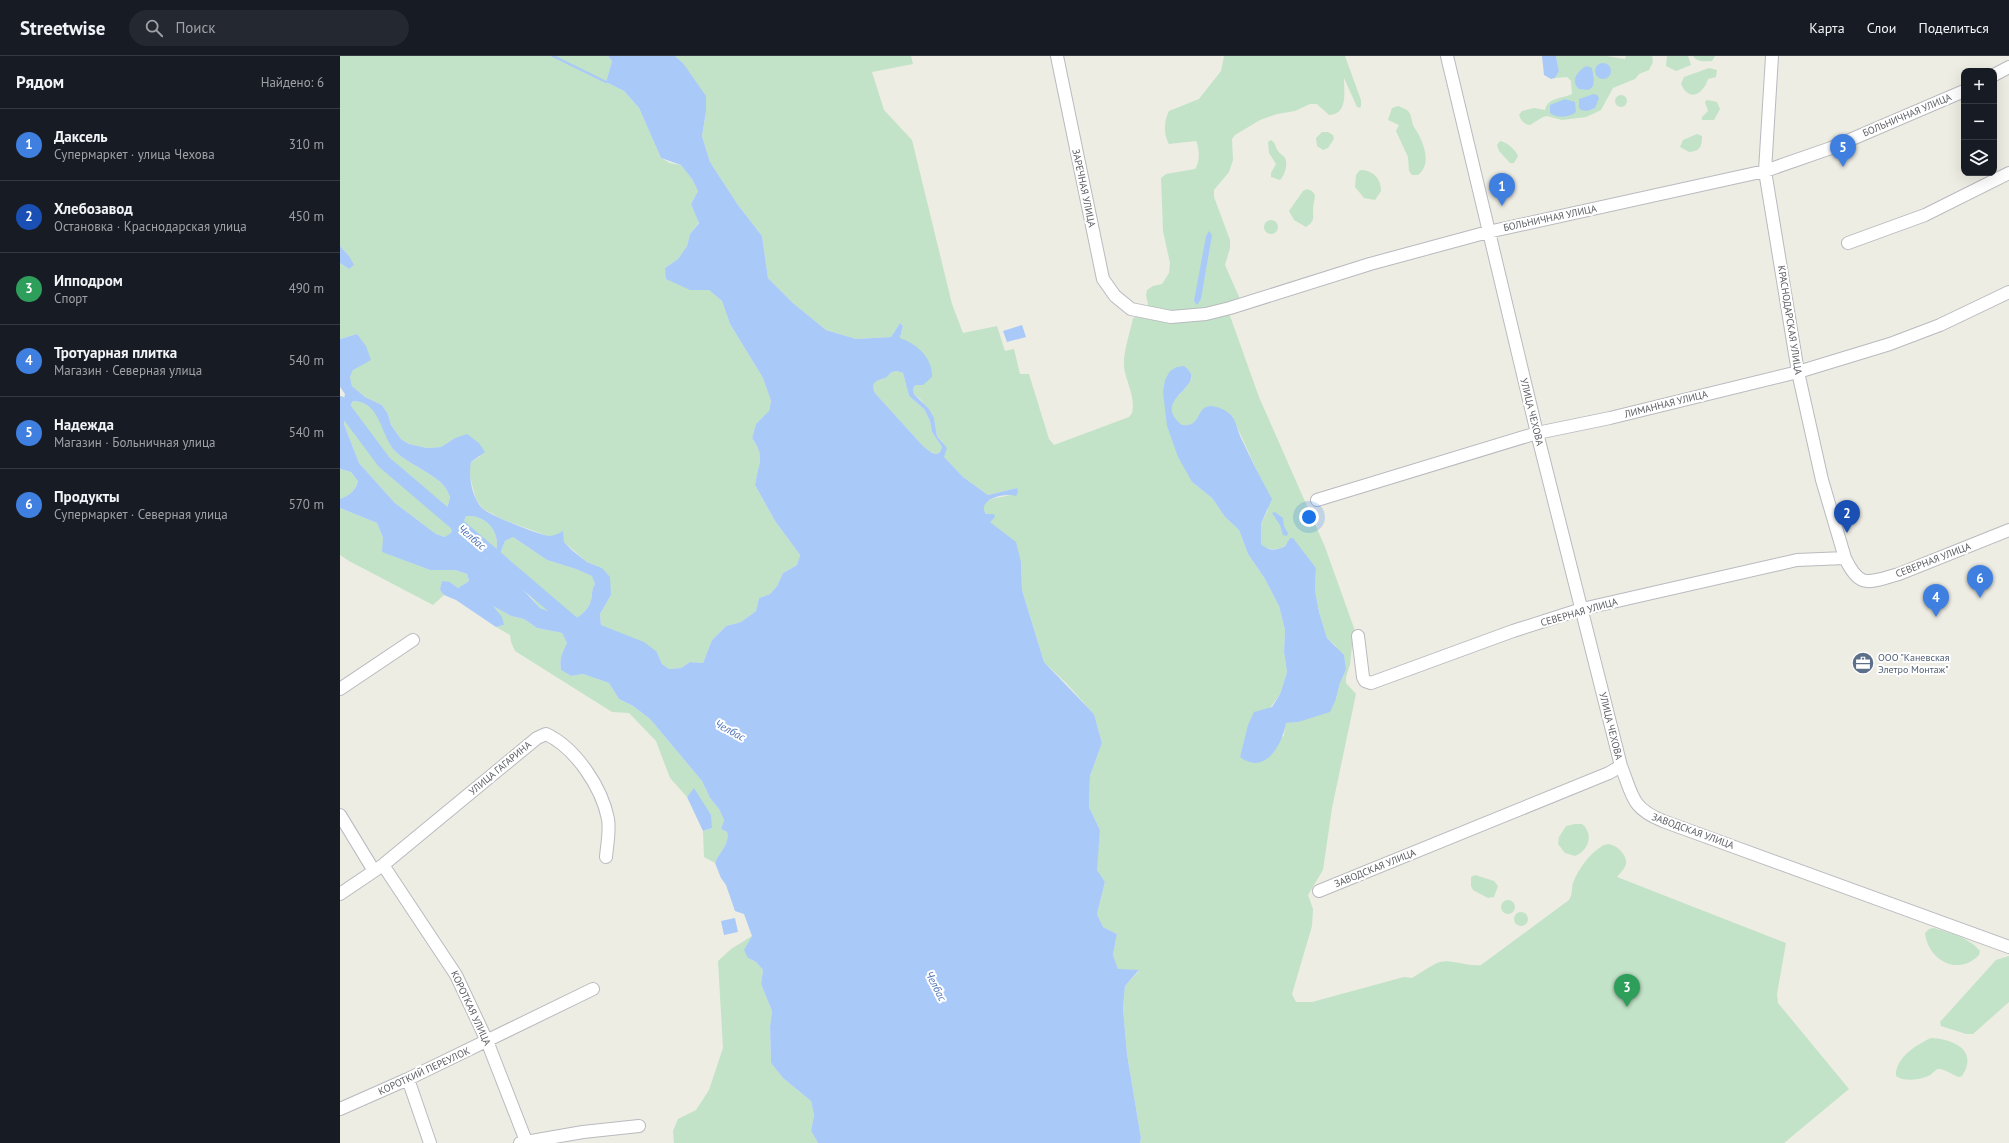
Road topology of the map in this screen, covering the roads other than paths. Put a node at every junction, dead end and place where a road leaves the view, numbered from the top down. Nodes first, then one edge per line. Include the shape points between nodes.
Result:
1 (1056, 56) edge
2 (1447, 56) edge
3 (1772, 56) edge
4 (2009, 67) edge
5 (1997, 73) edge
6 (1961, 92) edge
7 (1765, 171) junction
8 (2009, 173) edge
9 (1488, 232) junction
10 (1848, 243) dead end
11 (2009, 292) edge
12 (1131, 309) joint
13 (1798, 372) junction
14 (1537, 433) junction
15 (1317, 500) dead end
16 (2009, 530) edge
17 (1845, 558) junction
18 (1856, 577) joint
19 (1582, 609) junction
20 (1358, 636) dead end
21 (413, 640) dead end
22 (340, 689) edge
23 (1621, 766) junction
24 (340, 815) edge
25 (606, 857) dead end
26 (379, 868) junction
27 (1319, 891) dead end
28 (340, 894) edge
29 (2009, 947) edge
30 (593, 989) dead end
31 (487, 1041) junction
32 (408, 1079) junction
33 (340, 1108) edge
34 (638, 1126) dead end
35 (523, 1142) edge
36 (430, 1143) edge

1 - 12 street, ЗАРЕЧНАЯ УЛИЦА via 1101,272 1106,285
2 - 9 street, УЛИЦА ЧЕХОВА
3 - 7 street, КРАСНОДАРСКАЯ УЛИЦА
4 - 5 street
6 - 7 street, БОЛЬНИЧНАЯ УЛИЦА via 1830,148
7 - 9 street, БОЛЬНИЧНАЯ УЛИЦА
7 - 13 street, КРАСНОДАРСКАЯ УЛИЦА
8 - 10 street via 1925,214
9 - 12 street, БОЛЬНИЧНАЯ УЛИЦА via 1370,264 1206,314 1171,317
9 - 14 street, УЛИЦА ЧЕХОВА
11 - 13 street, ЛИМАННАЯ УЛИЦА via 1940,325 1890,344
13 - 14 street, ЛИМАННАЯ УЛИЦА via 1610,418
13 - 17 street, КРАСНОДАРСКАЯ УЛИЦА via 1822,480
14 - 15 street, ЛИМАННАЯ УЛИЦА
14 - 19 street, УЛИЦА ЧЕХОВА
16 - 18 street, СЕВЕРНАЯ УЛИЦА via 1899,574 1864,581
17 - 18 street, КРАСНОДАРСКАЯ УЛИЦА
17 - 19 street, СЕВЕРНАЯ УЛИЦА via 1797,560
19 - 20 street, СЕВЕРНАЯ УЛИЦА via 1513,631 1371,683 1363,677
19 - 23 street, УЛИЦА ЧЕХОВА
21 - 22 street
23 - 27 street, ЗАВОДСКАЯ УЛИЦА via 1609,774
23 - 29 street, ЗАВОДСКАЯ УЛИЦА via 1638,807 1647,814
24 - 26 street, КОРОТКАЯ УЛИЦА
25 - 26 street, УЛИЦА ГАГАРИНА via 608,821 601,796 589,772 555,738 546,734 536,738
26 - 28 street, УЛИЦА ГАГАРИНА
26 - 31 street, КОРОТКАЯ УЛИЦА via 456,975
30 - 31 street, КОРОТКИЙ ПЕРЕУЛОК
31 - 32 street, КОРОТКИЙ ПЕРЕУЛОК
31 - 35 street, КОРОТКАЯ УЛИЦА
32 - 33 street, КОРОТКИЙ ПЕРЕУЛОК
32 - 36 street
34 - 35 street

